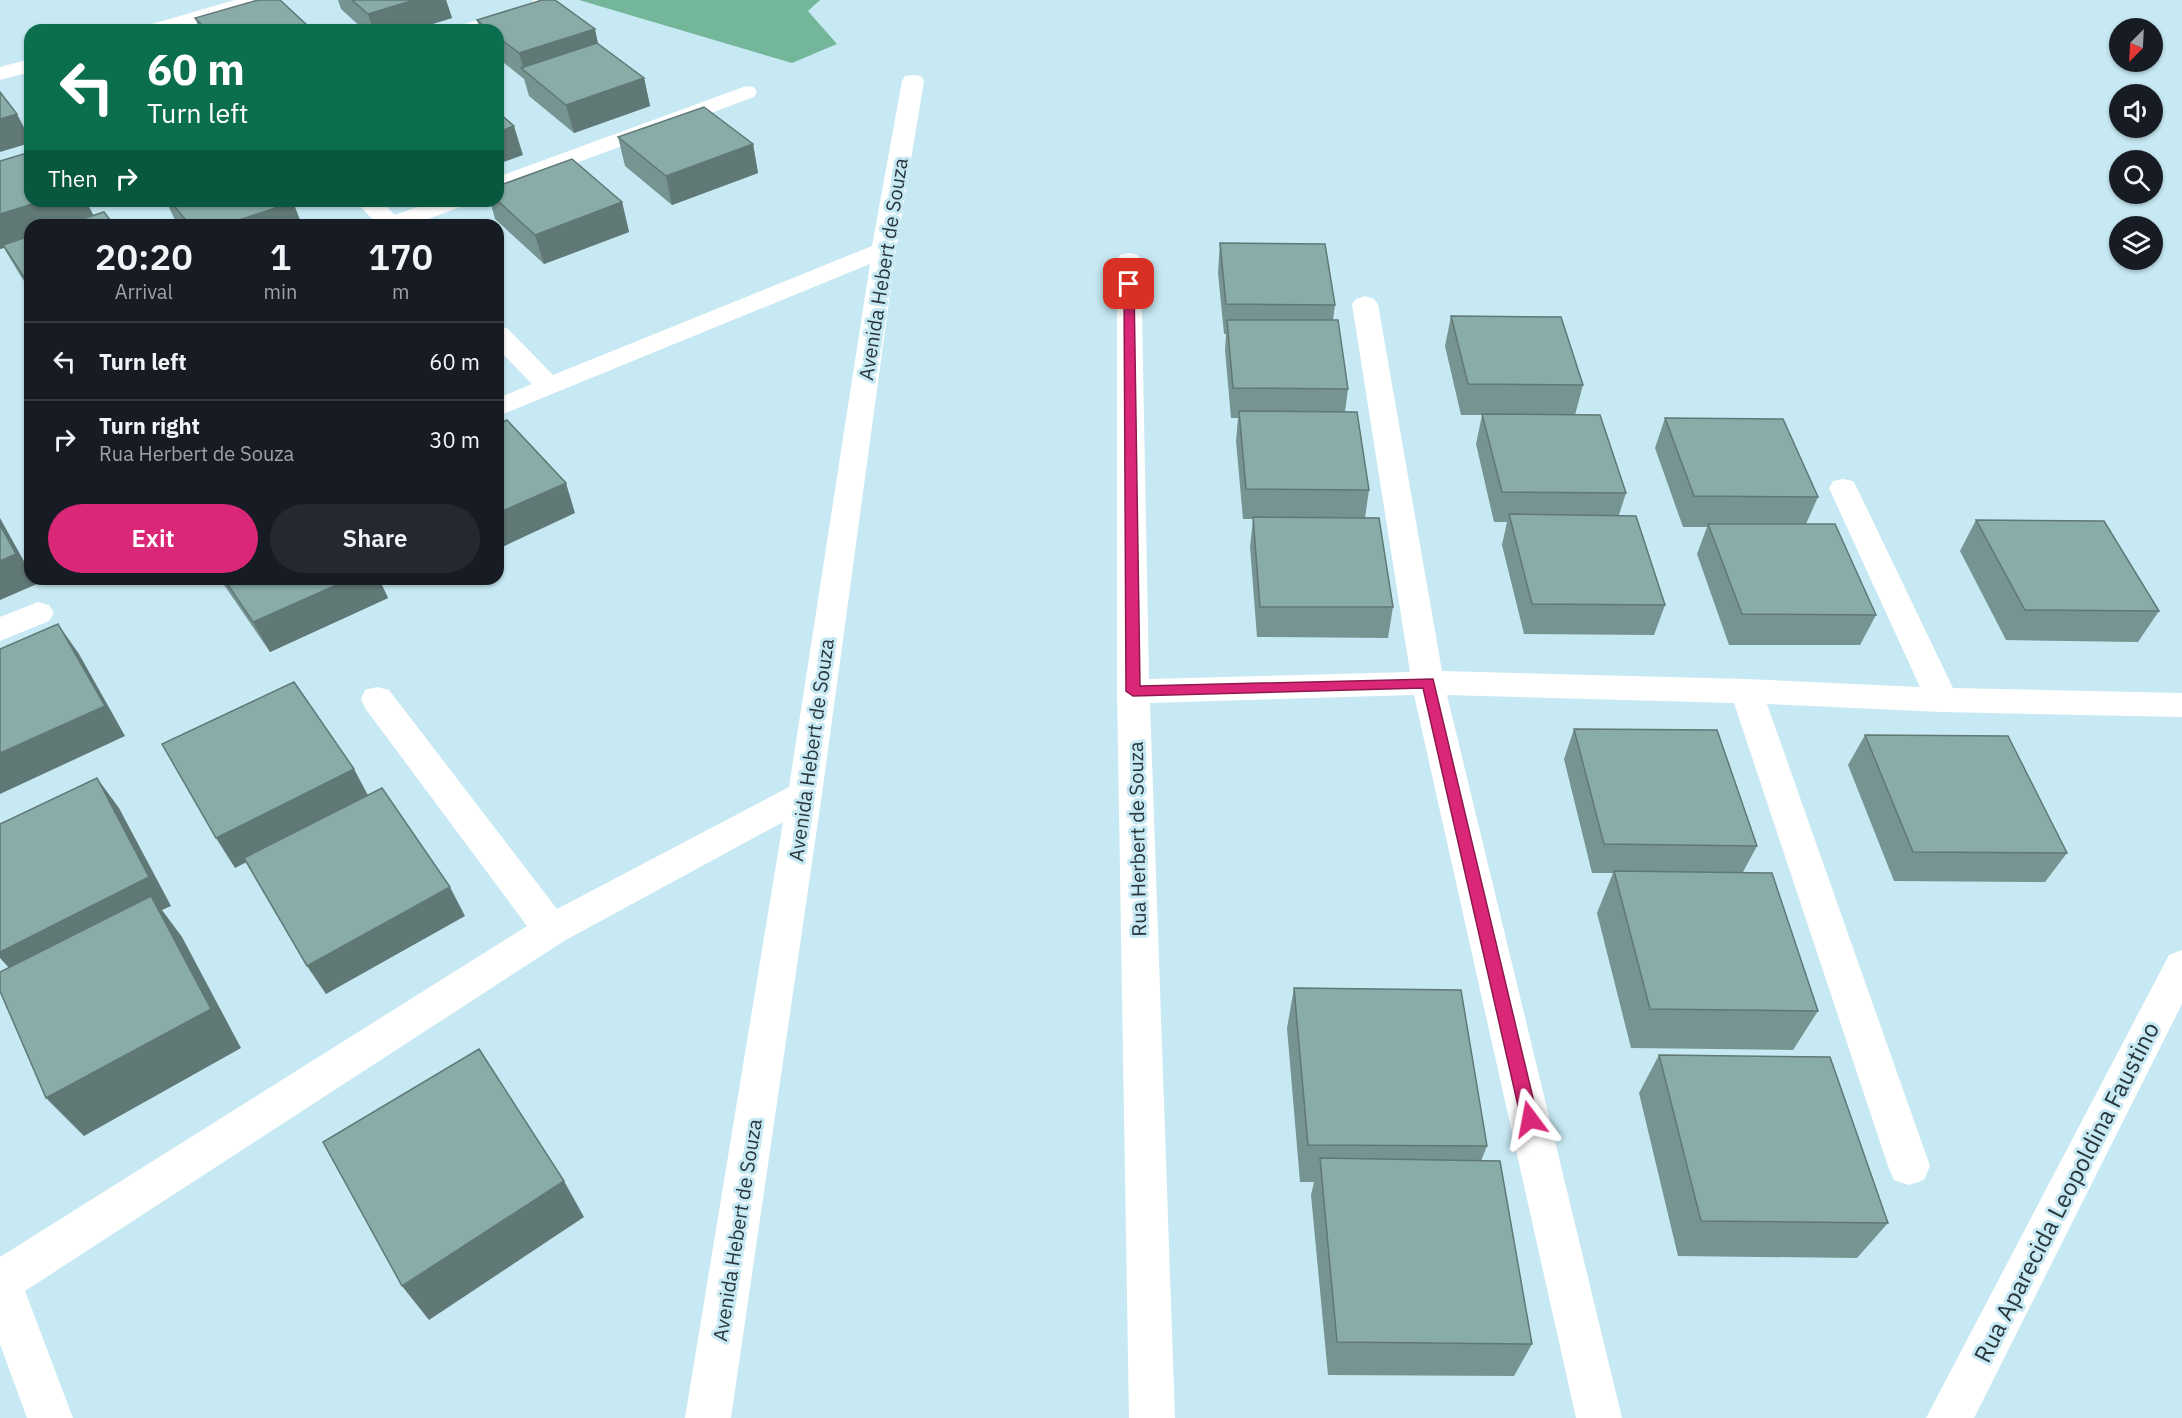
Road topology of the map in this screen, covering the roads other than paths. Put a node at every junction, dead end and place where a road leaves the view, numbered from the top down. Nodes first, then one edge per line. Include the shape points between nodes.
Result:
1 (257, 0) edge
2 (548, 0) edge
3 (173, 24) edge
4 (485, 24) edge
5 (24, 67) edge
6 (0, 74) edge
7 (913, 81) dead end
8 (746, 92) dead end
9 (504, 183) edge
10 (373, 207) edge
11 (439, 207) edge
12 (385, 219) edge
13 (407, 219) edge
14 (884, 250) junction
15 (1129, 260) dead end
16 (1365, 304) dead end
17 (504, 340) edge
18 (550, 387) junction
19 (504, 406) edge
20 (1843, 488) dead end
21 (38, 613) dead end
22 (0, 630) edge
23 (1428, 682) junction
24 (1133, 691) junction
25 (1746, 691) junction
26 (377, 699) dead end
27 (1942, 700) junction
28 (2182, 705) edge
29 (805, 794) junction
30 (550, 930) junction
31 (2182, 966) edge
32 (1909, 1166) dead end
33 (0, 1283) edge
34 (50, 1418) edge
35 (708, 1418) edge
36 (1152, 1418) edge
37 (1599, 1418) edge
38 (1949, 1418) edge

1 - 3 street
2 - 4 street via 534,9
5 - 6 street
7 - 14 street, Avenida Hebert de Souza
8 - 9 street
10 - 12 street
11 - 13 street
14 - 18 street
14 - 29 street, Avenida Hebert de Souza
15 - 24 street, Rua Herbert de Souza
16 - 23 street
17 - 18 street
18 - 19 street
20 - 27 street
21 - 22 street
23 - 24 street
23 - 25 street
23 - 37 street
24 - 36 street, Rua Herbert de Souza
25 - 27 street
25 - 32 street
26 - 30 street
27 - 28 street
29 - 30 street
29 - 35 street, Avenida Hebert de Souza
30 - 33 street
31 - 38 street, Rua Aparecida Leopoldina Faustino
33 - 34 street

